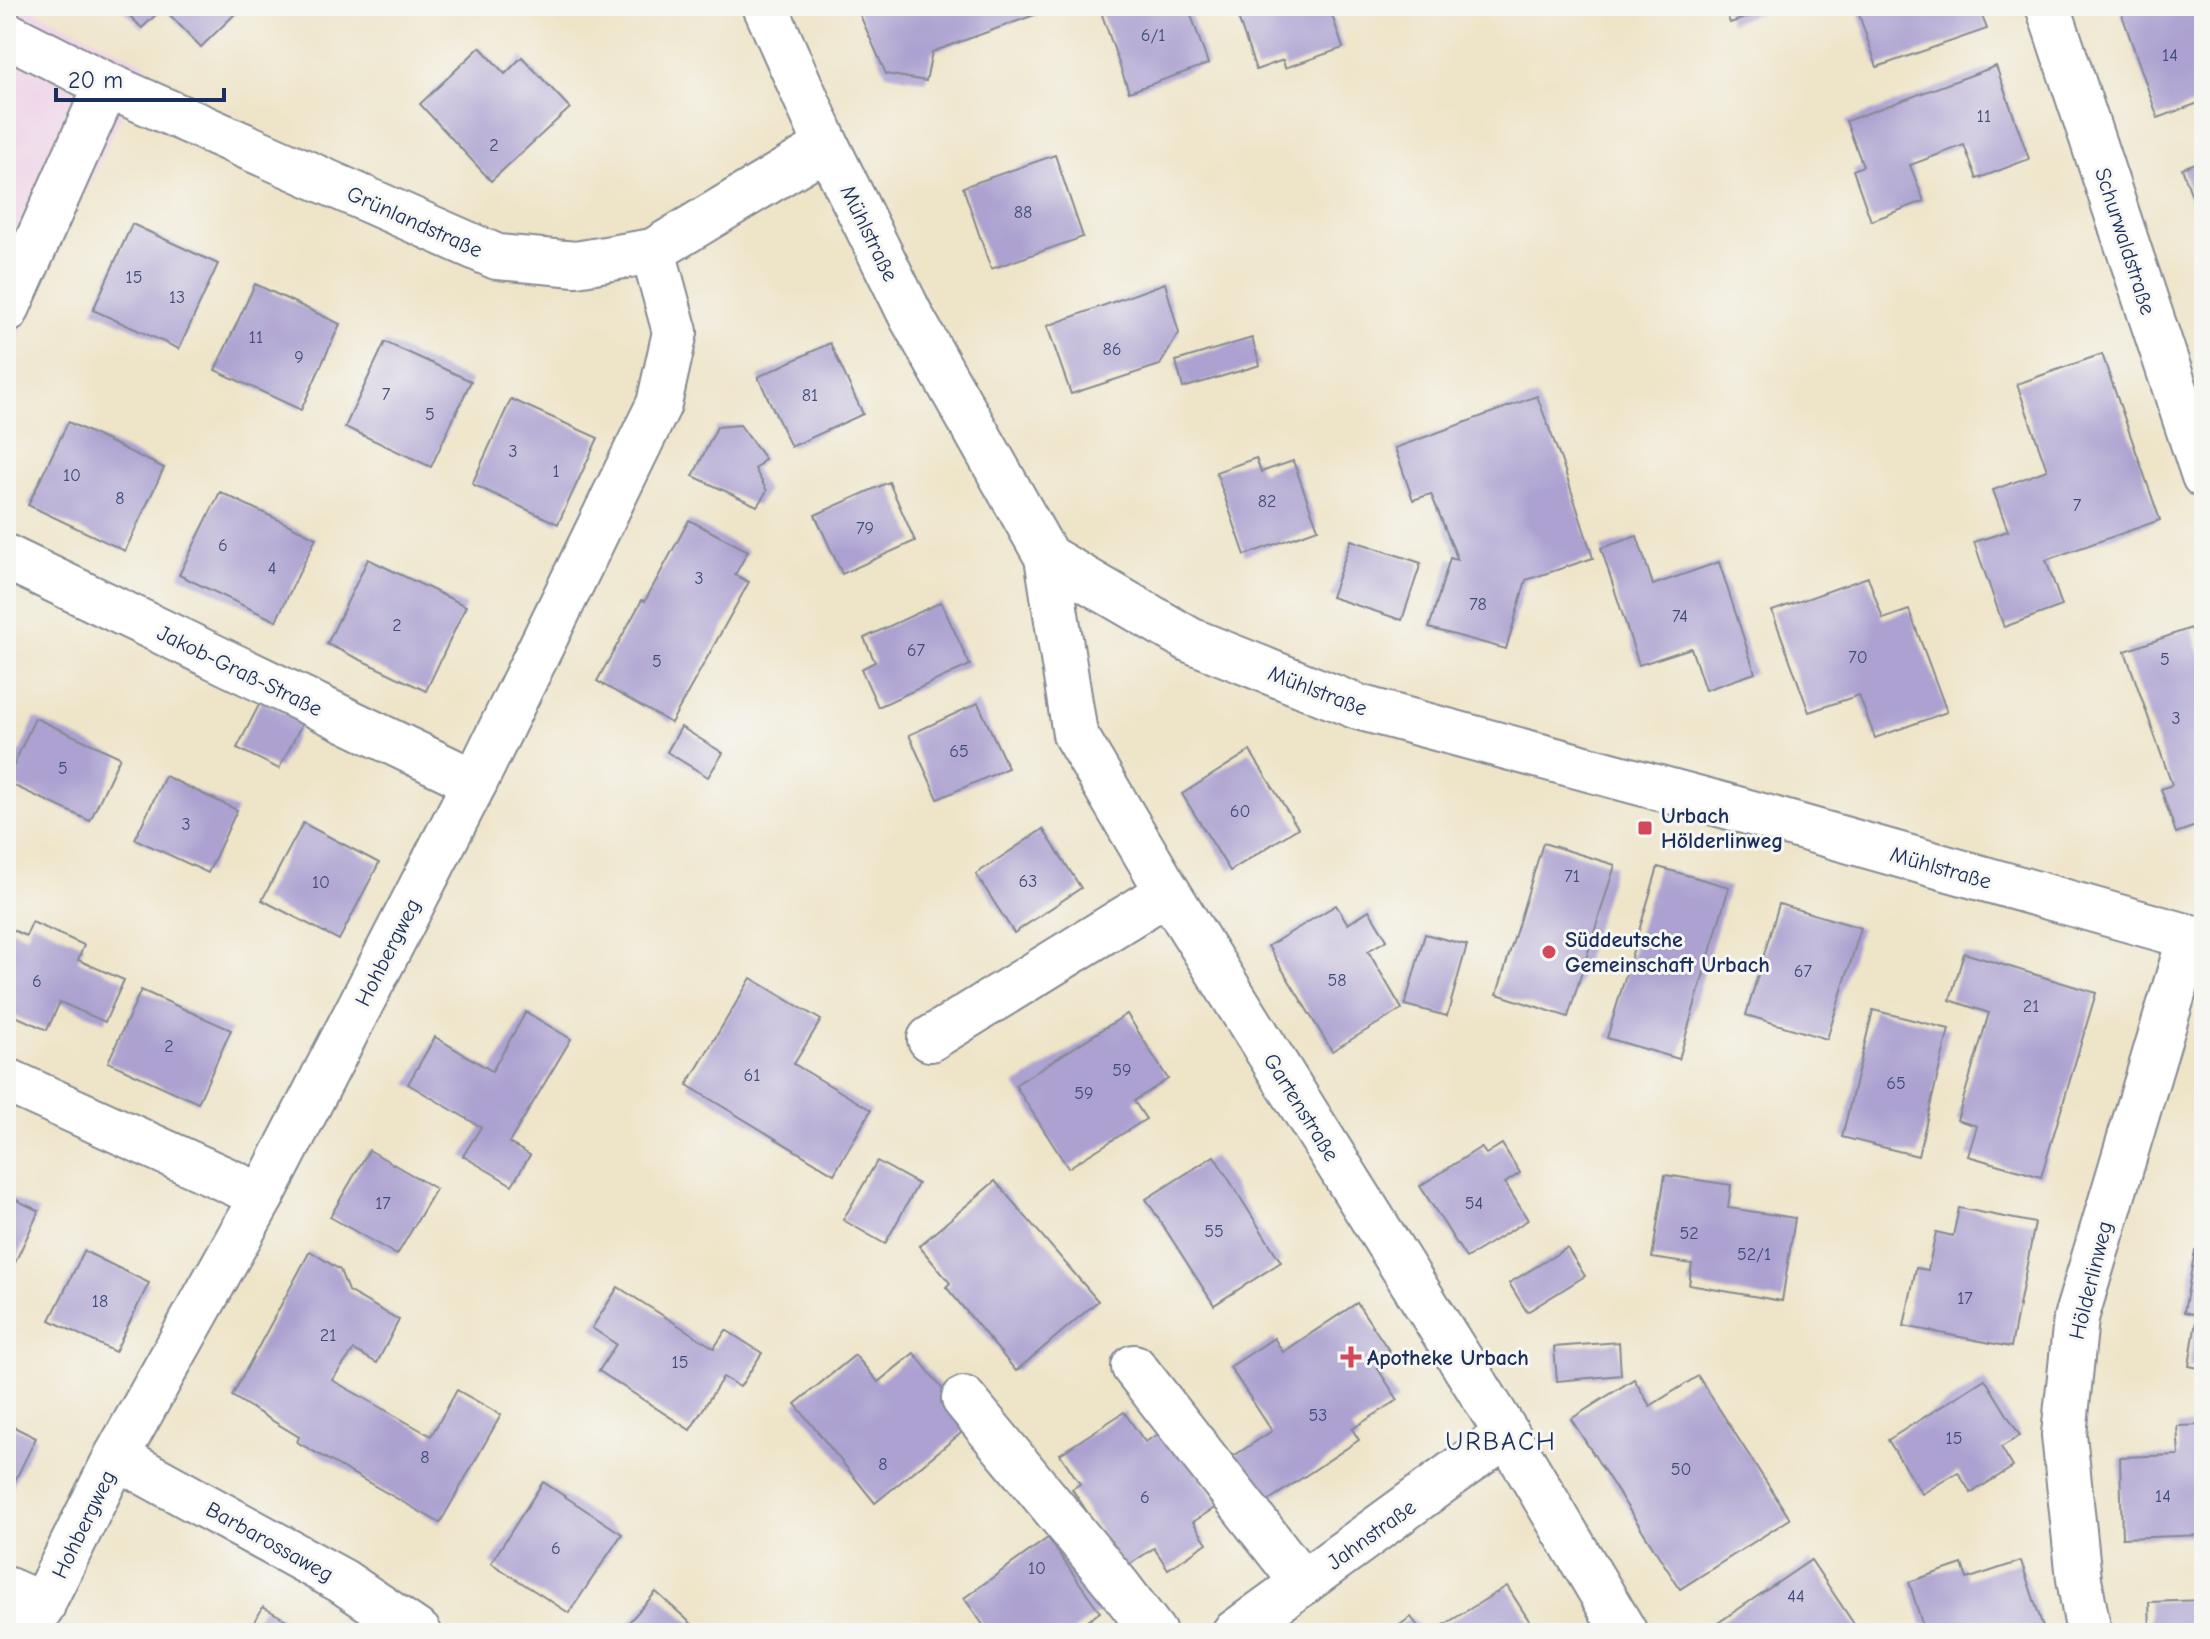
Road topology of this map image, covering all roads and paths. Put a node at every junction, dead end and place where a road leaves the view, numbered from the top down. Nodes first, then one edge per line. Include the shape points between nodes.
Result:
1 (765, 6) edge
2 (2048, 6) edge
3 (6, 34) edge
4 (107, 85) junction
5 (827, 146) junction
6 (653, 251) junction
7 (6, 311) edge
8 (2204, 476) edge
9 (6, 557) edge
10 (1047, 557) junction
11 (475, 782) junction
12 (1168, 892) junction
13 (2197, 939) edge
14 (930, 1039) dead end
15 (6, 1080) edge
16 (262, 1196) junction
17 (1134, 1367) dead end
18 (964, 1399) dead end
19 (1507, 1434) junction
20 (116, 1457) junction
21 (1303, 1583) junction
22 (26, 1609) edge
23 (419, 1633) edge
24 (1154, 1633) edge
25 (1234, 1633) edge
26 (1625, 1633) edge
27 (2089, 1633) edge

1 - 5 street, Mühlstraße
2 - 8 street, Schurwaldstraße
3 - 4 street, Grünlandstraße
4 - 6 street, Grünlandstraße via 497,257 576,264
4 - 7 street
5 - 6 street, Grünlandstraße
5 - 10 street, Mühlstraße via 912,318
6 - 11 street, Hohbergweg via 675,332 659,404
9 - 11 street, Jakob-Graß-Straße
10 - 12 street, Gartenstraße via 1075,734
10 - 13 street, Mühlstraße via 1190,640 1358,707
11 - 16 street, Hohbergweg
12 - 14 street
12 - 19 street, Gartenstraße
13 - 27 street, Hölderlinweg via 2076,1318 2064,1435
15 - 16 street
16 - 20 street, Hohbergweg
17 - 21 street
18 - 24 street
19 - 21 street, Jahnstraße
19 - 26 street, Gartenstraße
20 - 22 street, Hohbergweg
20 - 23 street, Barbarossaweg via 342,1581
21 - 25 street, Jahnstraße

